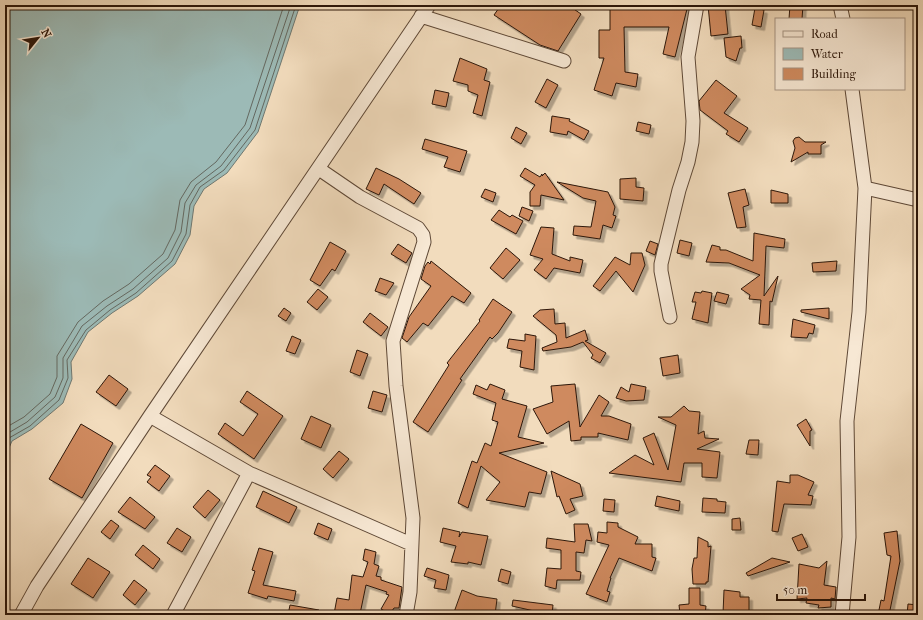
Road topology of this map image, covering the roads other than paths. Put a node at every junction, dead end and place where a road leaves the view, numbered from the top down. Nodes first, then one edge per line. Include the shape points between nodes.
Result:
1 (697, 5) edge
2 (840, 5) edge
3 (425, 10) edge
4 (843, 18) edge
5 (564, 61) dead end
6 (852, 90) edge
7 (319, 169) junction
8 (865, 188) junction
9 (918, 200) edge
10 (670, 317) dead end
11 (150, 416) junction
12 (249, 473) junction
13 (411, 544) junction
14 (21, 615) edge
15 (173, 615) edge
16 (406, 615) edge
17 (842, 615) edge

1 - 10 street via 688,57 692,142 661,271
2 - 4 street
3 - 5 street
3 - 7 street
6 - 8 street
7 - 11 street
7 - 13 street via 360,197 418,228 423,235 424,242 418,265 393,341 412,510
8 - 9 street
8 - 17 street via 858,312 847,421 849,537
11 - 12 street
11 - 14 street via 37,586
12 - 13 street
12 - 15 street
13 - 16 street via 410,592

